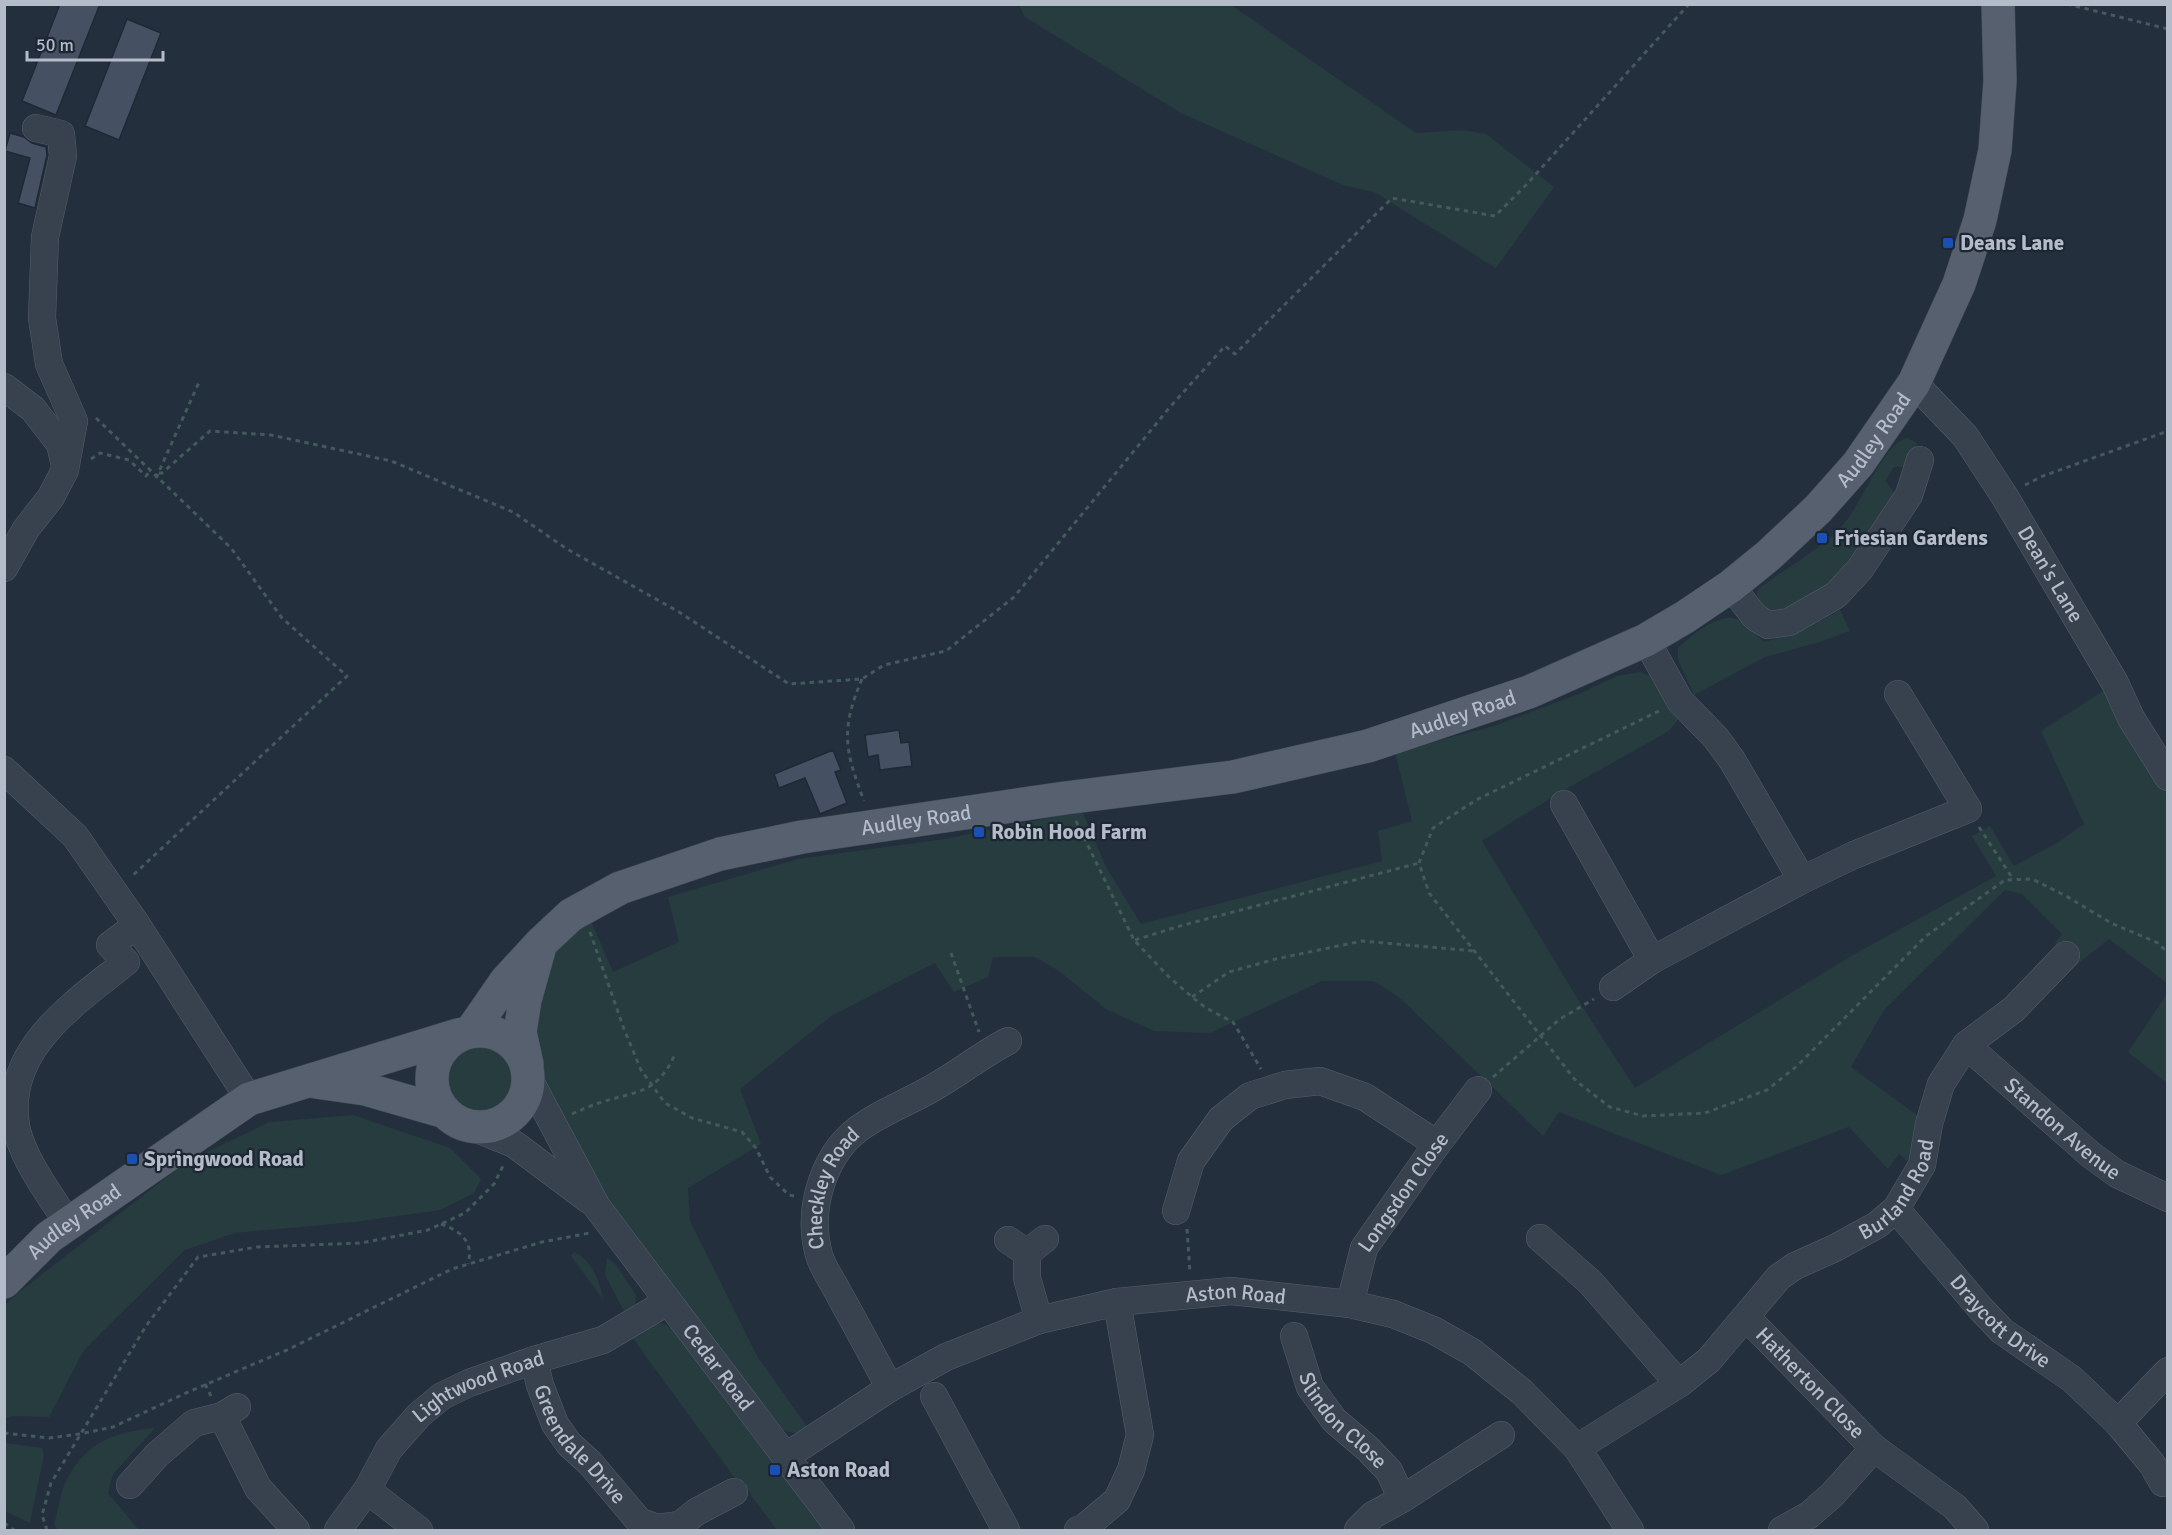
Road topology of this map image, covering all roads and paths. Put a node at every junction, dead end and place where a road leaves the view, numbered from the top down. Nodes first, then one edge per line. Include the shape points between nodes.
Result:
1 (1689, 4) edge
2 (2067, 4) edge
3 (1998, 8) edge
4 (2168, 29) edge
5 (36, 128) dead end
6 (200, 380) dead end
7 (1914, 382) junction
8 (4, 387) edge
9 (70, 411) junction
10 (2168, 431) edge
11 (65, 470) junction
12 (150, 471) junction
13 (159, 473) junction
14 (1908, 473) dead end
15 (156, 478) junction
16 (2005, 496) junction
17 (4, 568) edge
18 (1731, 586) junction
19 (1646, 640) junction
20 (862, 679) junction
21 (1899, 694) dead end
22 (4, 771) edge
23 (2168, 777) edge
24 (1065, 798) junction
25 (1564, 804) dead end
26 (1973, 817) junction
27 (872, 826) junction
28 (1419, 863) dead end
29 (1802, 880) junction
30 (2013, 880) dead end
31 (115, 893) junction
32 (137, 925) junction
33 (588, 927) dead end
34 (1134, 940) junction
35 (541, 943) junction
36 (1474, 951) dead end
37 (951, 953) dead end
38 (2066, 955) dead end
39 (1652, 960) junction
40 (1613, 987) joint
41 (1192, 997) junction
42 (465, 1033) junction
43 (992, 1042) joint
44 (1966, 1045) junction
45 (675, 1054) dead end
46 (528, 1074) junction
47 (306, 1081) junction
48 (653, 1085) junction
49 (1272, 1089) junction
50 (1478, 1090) joint
51 (249, 1099) junction
52 (459, 1120) junction
53 (550, 1121) junction
54 (514, 1144) junction
55 (1437, 1144) junction
56 (2168, 1198) edge
57 (816, 1202) junction
58 (1896, 1209) junction
59 (1176, 1211) joint
60 (592, 1216) junction
61 (68, 1223) junction
62 (441, 1224) junction
63 (1540, 1238) dead end
64 (1026, 1244) dead end
65 (468, 1264) junction
66 (4, 1282) edge
67 (1192, 1294) junction
68 (667, 1302) junction
69 (1117, 1302) junction
70 (1350, 1305) junction
71 (1746, 1317) junction
72 (1039, 1320) junction
73 (1294, 1336) dead end
74 (534, 1360) junction
75 (2168, 1371) edge
76 (1680, 1384) junction
77 (890, 1388) junction
78 (934, 1396) dead end
79 (2118, 1423) junction
80 (4, 1433) edge
81 (80, 1434) junction
82 (1501, 1435) dead end
83 (1577, 1448) junction
84 (1874, 1448) junction
85 (785, 1457) junction
86 (2161, 1466) edge
87 (130, 1485) dead end
88 (367, 1490) junction
89 (714, 1493) dead end
90 (1402, 1499) junction
91 (4, 1523) edge
92 (14, 1530) edge
93 (47, 1530) edge
94 (296, 1530) edge
95 (338, 1530) edge
96 (419, 1530) edge
97 (840, 1530) edge
98 (1006, 1530) edge
99 (1078, 1530) edge
100 (1358, 1530) edge
101 (1630, 1530) edge
102 (1782, 1530) edge
103 (1975, 1530) edge

1 - 20 path via 1495,216 1392,198 1235,354 1225,346 1014,597 946,651 884,665
2 - 4 path
3 - 7 main road, Audley Road via 2001,81 1995,150 1980,220 1959,284
5 - 9 street via 61,134 63,156 45,237 42,318 48,364
6 - 13 path
7 - 16 street, Dean's Lane via 1965,436
7 - 18 main road, Audley Road via 1858,464 1826,500
8 - 11 street via 33,409 60,444
9 - 11 street via 74,421
9 - 12 path via 84,406
10 - 16 path via 2043,476
11 - 12 path via 100,453 129,460 146,476
11 - 17 street
12 - 15 path
13 - 15 path
13 - 20 path via 210,431 271,435 391,461 513,512 789,684
14 - 18 street via 1909,495 1860,569 1836,595 1789,622 1768,625 1755,617
15 - 31 path via 231,548 282,618 347,676
16 - 23 street, Dean's Lane
18 - 19 main road, Audley Road
19 - 24 main road, Audley Road via 1529,692 1368,747 1233,777
19 - 29 street via 1680,701 1732,760
20 - 27 path via 850,707 847,737 852,767
21 - 26 street
22 - 31 street via 75,836
24 - 27 main road, Audley Road
24 - 34 path
25 - 39 street
26 - 29 street via 1854,855
26 - 30 path
27 - 35 main road, Audley Road via 720,854 620,888 571,915
28 - 34 path
29 - 39 street
31 - 32 street
32 - 51 street
32 - 61 street via 110,945 126,962 42,1032 27,1052 17,1076 13,1100 16,1131
33 - 48 path via 636,1060
34 - 41 path
35 - 42 main road, Audley Road
35 - 46 main road via 520,1032
36 - 41 path via 1362,941 1229,972
37 - 43 path
38 - 44 street, Burland Road via 2014,1010
39 - 40 street
40 - 50 path via 1560,1019
41 - 49 path via 1233,1022
42 - 46 main road via 490,1031 507,1038 520,1050
42 - 47 main road, Audley Road
42 - 52 main road via 442,1048 433,1066 434,1095
43 - 57 street, Checkley Road via 933,1088 865,1124 847,1140 820,1183
44 - 56 street, Standon Avenue via 2091,1155 2117,1174
44 - 58 street, Burland Road via 1941,1084 1922,1165 1909,1171
45 - 48 path
46 - 52 main road via 526,1095 514,1114 487,1127
46 - 53 street
47 - 51 main road, Audley Road
47 - 52 main road, Audley Road via 365,1089
48 - 53 path
48 - 57 path via 665,1103 692,1118 742,1132 776,1183 789,1195
49 - 55 street via 1320,1081 1365,1097
49 - 59 street via 1250,1096 1221,1119 1191,1161
50 - 55 street, Longsdon Close
51 - 61 main road, Audley Road
52 - 54 street
53 - 60 street
54 - 60 street
54 - 62 path via 494,1184 465,1213
55 - 70 street, Longsdon Close via 1364,1248
57 - 77 street, Checkley Road via 819,1257
58 - 71 street, Burland Road via 1877,1225 1779,1277
58 - 79 street, Draycott Drive via 1981,1310 2002,1330 2073,1379
59 - 67 path via 1186,1220
60 - 65 path via 594,1232 542,1242
60 - 68 street, Cedar Road
61 - 66 main road, Audley Road
62 - 65 path via 455,1229 466,1240 471,1254
62 - 81 path via 361,1244 257,1247 198,1257 146,1326
63 - 76 street via 1590,1282
64 - 72 street via 1027,1278
65 - 81 path via 113,1427
67 - 69 street, Aston Road
67 - 70 street, Aston Road via 1230,1291
68 - 74 street, Lightwood Road via 603,1340
68 - 85 street, Cedar Road
69 - 72 street, Aston Road
69 - 99 street via 1140,1435 1131,1470 1117,1500
70 - 83 street, Aston Road via 1393,1314 1473,1352 1521,1392
71 - 76 street, Burland Road via 1709,1360
71 - 84 street, Hatherton Close
72 - 77 street, Aston Road via 946,1357
73 - 90 street, Slindon Close via 1310,1387 1334,1420 1389,1471
74 - 88 street, Lightwood Road via 442,1396 389,1449
74 - 89 street, Greendale Drive via 555,1424 639,1521 657,1528 680,1525
75 - 79 street
76 - 83 street, Burland Road
77 - 85 street, Aston Road
78 - 98 street
79 - 86 street, Draycott Drive
80 - 81 path via 49,1438
81 - 93 path via 51,1483 42,1515
82 - 90 street
83 - 101 street, Aston Road
84 - 102 street, Hatherton Close via 1824,1502
84 - 103 street, Hatherton Close via 1955,1507
85 - 97 street, Cedar Road
87 - 94 street via 194,1423 230,1411 258,1488
88 - 95 street, Lightwood Road
88 - 96 street
90 - 100 street via 1373,1515
91 - 92 path

